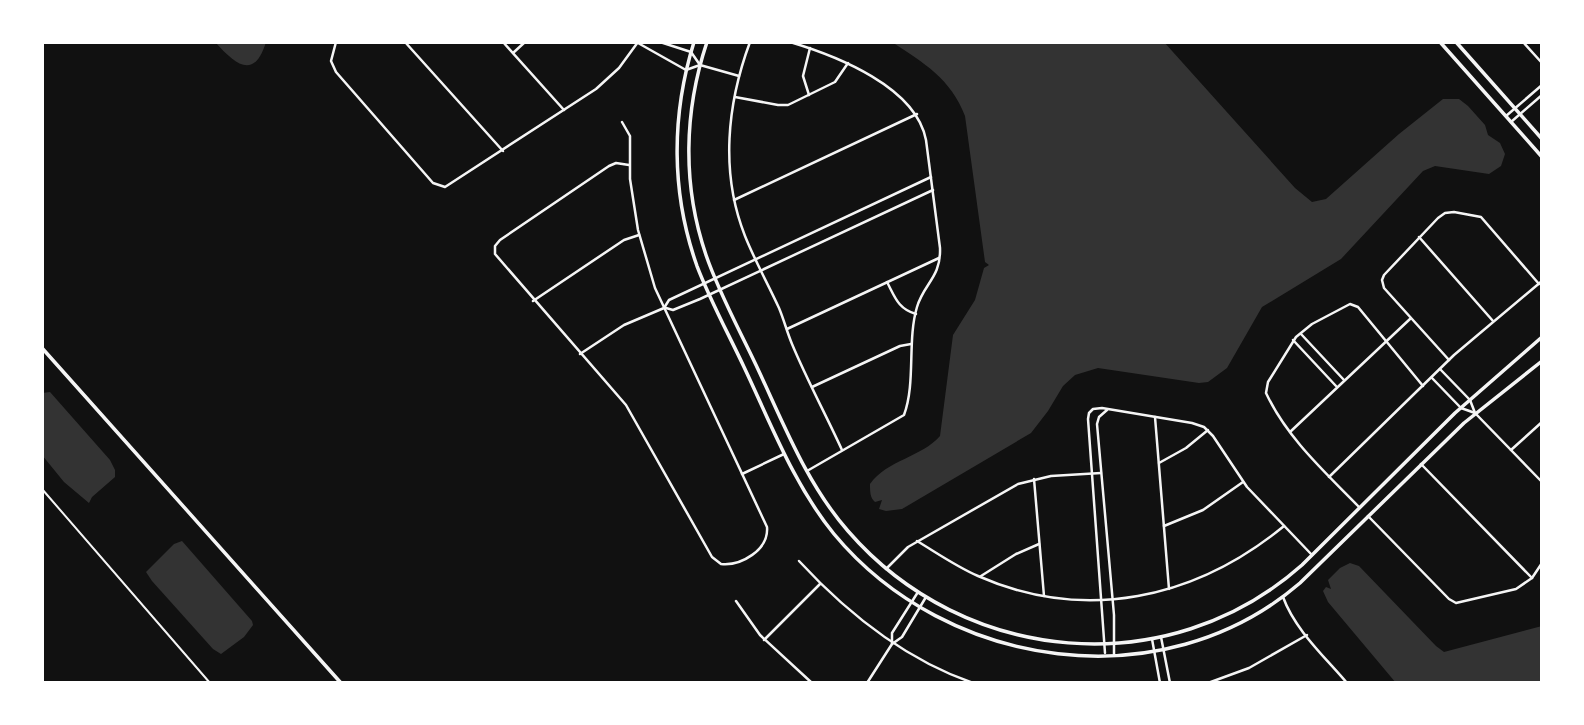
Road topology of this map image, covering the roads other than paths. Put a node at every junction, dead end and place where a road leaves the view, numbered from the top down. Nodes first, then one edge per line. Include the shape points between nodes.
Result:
1 (336, 42) edge
2 (405, 42) edge
3 (503, 42) edge
4 (525, 42) edge
5 (660, 42) edge
6 (694, 42) edge
7 (707, 42) edge
8 (750, 42) edge
9 (790, 42) edge
10 (1440, 42) edge
11 (1456, 42) edge
12 (1523, 42) edge
13 (637, 43) edge
14 (810, 48) junction
15 (691, 52) junction
16 (513, 53) junction
17 (848, 63) junction
18 (1542, 63) edge
19 (700, 65) junction
20 (686, 71) junction
21 (739, 76) junction
22 (1542, 85) edge
23 (809, 95) junction
24 (1542, 95) edge
25 (734, 96) junction
26 (1515, 108) junction
27 (564, 111) junction
28 (917, 114) junction
29 (1520, 114) junction
30 (1506, 116) junction
31 (622, 122) dead end
32 (1511, 122) junction
33 (1542, 139) edge
34 (503, 151) junction
35 (1542, 157) edge
36 (629, 165) junction
37 (931, 177) junction
38 (933, 190) junction
39 (734, 200) junction
40 (639, 235) junction
41 (1419, 237) junction
42 (940, 257) junction
43 (756, 261) junction
44 (761, 271) junction
45 (716, 279) junction
46 (887, 282) junction
47 (1540, 282) edge
48 (705, 285) junction
49 (721, 289) junction
50 (710, 295) junction
51 (533, 301) junction
52 (664, 307) junction
53 (916, 314) junction
54 (1411, 318) junction
55 (1493, 321) junction
56 (787, 329) junction
57 (1300, 333) junction
58 (1542, 337) edge
59 (1293, 340) junction
60 (1386, 341) junction
61 (913, 344) junction
62 (42, 348) edge
63 (580, 354) junction
64 (1449, 360) junction
65 (1542, 361) edge
66 (1440, 369) junction
67 (1432, 377) junction
68 (1344, 380) junction
69 (1423, 386) junction
70 (812, 387) junction
71 (1337, 387) junction
72 (1470, 400) junction
73 (1461, 408) junction
74 (1107, 410) junction
75 (1475, 413) junction
76 (1156, 418) junction
77 (1542, 422) edge
78 (1208, 430) junction
79 (1290, 432) junction
80 (1511, 450) junction
81 (843, 452) junction
82 (785, 453) junction
83 (1159, 463) junction
84 (1421, 464) junction
85 (807, 471) junction
86 (1101, 472) junction
87 (1092, 473) junction
88 (742, 474) junction
89 (1329, 477) junction
90 (1034, 479) junction
91 (1243, 482) junction
92 (1542, 482) edge
93 (42, 489) edge
94 (1359, 507) junction
95 (1368, 516) junction
96 (1164, 526) junction
97 (1284, 526) junction
98 (917, 541) junction
99 (1039, 544) junction
100 (1312, 555) junction
101 (799, 561) dead end
102 (1542, 563) edge
103 (886, 569) junction
104 (980, 577) junction
105 (1532, 578) junction
106 (820, 584) junction
107 (1169, 589) junction
108 (918, 592) junction
109 (1044, 596) junction
110 (926, 597) junction
111 (1283, 597) junction
112 (1112, 599) junction
113 (1101, 600) junction
114 (736, 601) dead end
115 (911, 602) junction
116 (920, 608) junction
117 (1307, 635) junction
118 (1161, 637) junction
119 (1152, 639) junction
120 (764, 640) junction
121 (892, 644) junction
122 (1104, 644) junction
123 (1114, 644) junction
124 (1163, 649) junction
125 (1154, 651) junction
126 (1105, 656) junction
127 (1114, 656) junction
128 (958, 677) junction
129 (210, 683) edge
130 (341, 683) edge
131 (812, 683) edge
132 (867, 683) edge
133 (956, 683) edge
134 (973, 683) edge
135 (1160, 683) edge
136 (1170, 683) edge
137 (1208, 683) edge
138 (1347, 683) edge

1 - 34 street via 331,65 433,183 451,186
2 - 34 street
3 - 16 street
4 - 16 street
5 - 15 street
6 - 15 street
7 - 19 street
8 - 21 street
9 - 14 street
10 - 30 street
11 - 26 street
12 - 18 street
13 - 20 street
13 - 27 street via 609,78
14 - 17 street
14 - 23 street via 803,76
15 - 19 street
15 - 20 street
16 - 27 street
17 - 23 street via 835,82
17 - 28 street via 902,98
19 - 20 street
19 - 21 street
19 - 45 street via 690,118 690,176 700,233
20 - 48 street via 678,119 678,177 687,233
21 - 25 street
22 - 26 street
23 - 25 street via 782,105
24 - 29 street
25 - 39 street via 730,152
26 - 29 street
26 - 30 street
27 - 34 street
28 - 37 street via 925,131
28 - 39 street
29 - 32 street
29 - 33 street
30 - 32 street
31 - 36 street via 630,136
32 - 35 street
36 - 40 street
36 - 51 street via 610,166 500,239 494,250 499,261
37 - 38 street
37 - 43 street
38 - 42 street
38 - 44 street
39 - 43 street
40 - 51 street via 624,240
40 - 52 street
41 - 47 street via 1445,213 1480,216
41 - 54 street via 1382,282
41 - 55 street
42 - 46 street
42 - 53 street
43 - 44 street
43 - 45 street
44 - 49 street
44 - 56 street
45 - 48 street
45 - 49 street
46 - 53 street via 901,308
46 - 56 street
47 - 55 street
48 - 50 street
48 - 52 street via 669,300
49 - 50 street
49 - 85 street
50 - 52 street via 673,310
50 - 82 street
51 - 63 street
52 - 63 street via 624,325
52 - 88 street
53 - 61 street
54 - 60 street
54 - 64 street
55 - 64 street
56 - 70 street
57 - 59 street
57 - 60 street via 1352,304
57 - 68 street
58 - 72 street
59 - 71 street
59 - 79 street via 1265,389
60 - 68 street
60 - 69 street
61 - 70 street
61 - 81 street via 904,415
62 - 130 street
63 - 88 street via 628,408 712,557 721,565 747,558 766,539 766,524
64 - 66 street
65 - 75 street
66 - 67 street
66 - 72 street
67 - 69 street
67 - 73 street
68 - 71 street
69 - 89 street
70 - 81 street
71 - 79 street
72 - 73 street
72 - 75 street
73 - 75 street
73 - 94 street
74 - 76 street
74 - 86 street via 1097,422
74 - 87 street via 1096,408 1088,415
75 - 80 street
75 - 84 street
76 - 78 street
76 - 83 street
77 - 80 street
78 - 83 street
78 - 91 street
79 - 89 street
80 - 92 street
81 - 85 street
82 - 88 street
82 - 115 street via 834,534 870,571
83 - 96 street
84 - 95 street
84 - 105 street
85 - 103 street via 840,522
86 - 87 street
86 - 112 street
87 - 90 street
87 - 113 street
89 - 94 street
90 - 98 street
90 - 99 street
91 - 96 street via 1203,510
91 - 97 street
93 - 129 lane
94 - 100 street
95 - 105 street via 1456,603 1512,591
95 - 111 street
96 - 107 street
97 - 100 street
97 - 107 street via 1224,568
98 - 103 street
98 - 104 street
99 - 104 street
99 - 109 street
100 - 118 street via 1246,606
101 - 106 street
102 - 105 street
103 - 108 street
104 - 109 street
106 - 120 street
106 - 121 street
107 - 112 street
108 - 110 street
108 - 115 street
109 - 113 street
110 - 116 street
110 - 122 street via 1011,634
111 - 117 street
111 - 124 street via 1222,631
112 - 113 street
112 - 123 street
113 - 122 street
114 - 120 street
115 - 116 street
115 - 121 street via 892,633
116 - 121 street via 902,637
116 - 126 street via 1006,645
117 - 137 street via 1249,668
117 - 138 street
118 - 119 street
118 - 124 street
119 - 123 street
119 - 125 street
120 - 131 street
121 - 128 street
121 - 132 street
122 - 123 street
122 - 126 street
123 - 127 street
124 - 125 street
124 - 136 street
125 - 127 street
125 - 135 street
126 - 127 street
128 - 133 street
128 - 134 street

